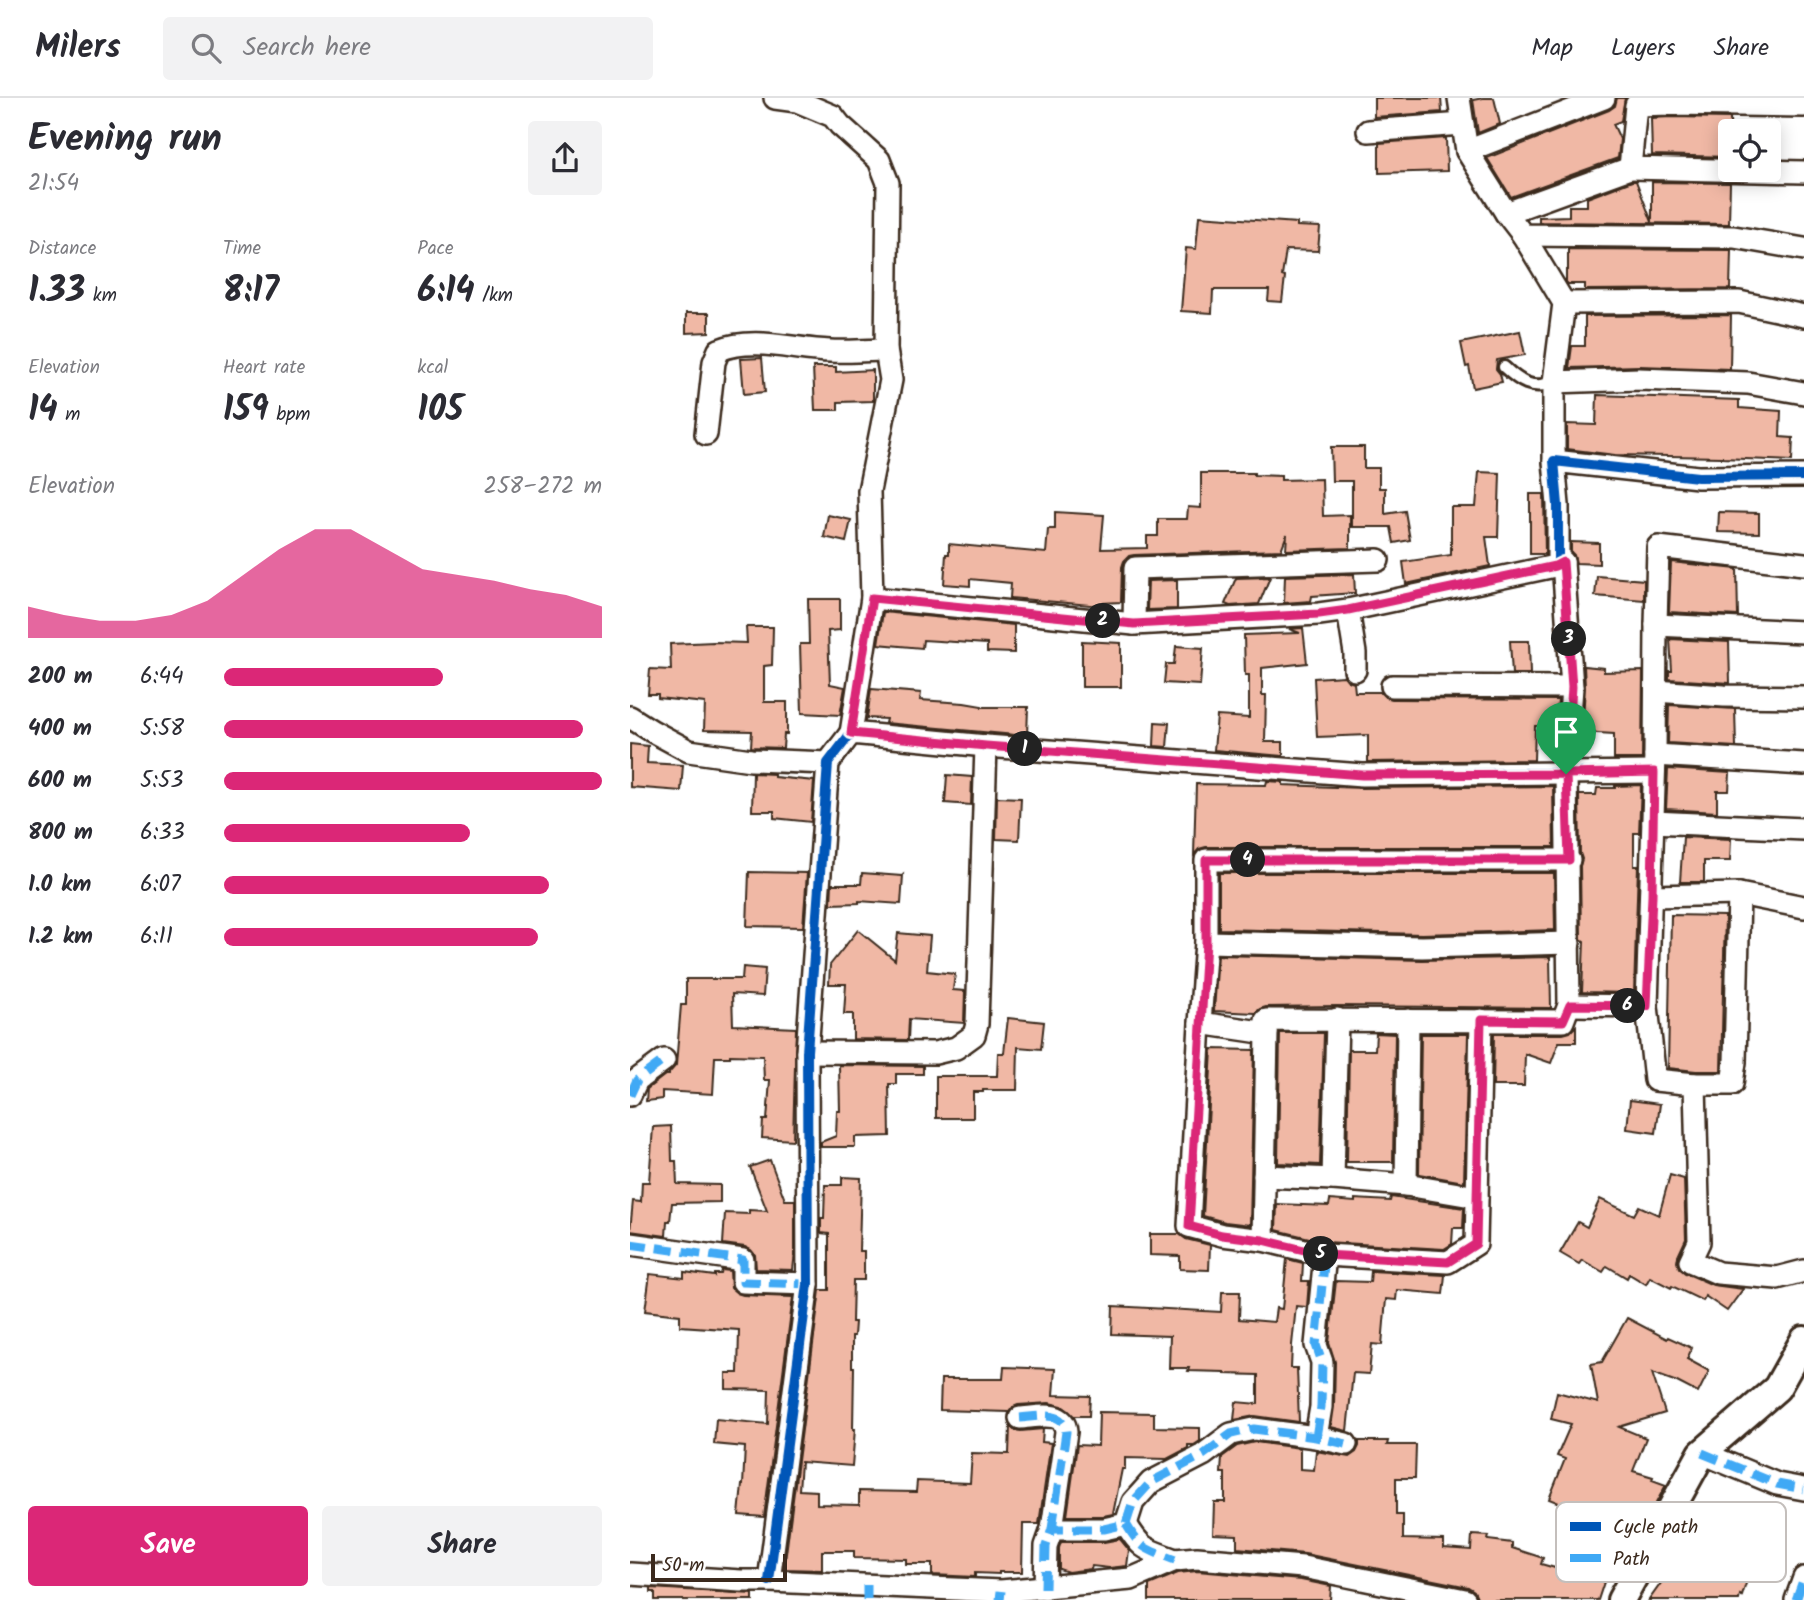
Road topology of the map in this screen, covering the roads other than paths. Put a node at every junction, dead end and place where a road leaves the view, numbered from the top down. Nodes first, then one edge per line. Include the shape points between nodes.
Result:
1 (775, 98) edge
2 (1459, 98) edge
3 (1604, 98) edge
4 (1634, 102) edge
5 (1804, 106) edge
6 (1463, 124) junction
7 (1368, 131) dead end
8 (1467, 152) junction
9 (1630, 168) junction
10 (1804, 172) edge
11 (1506, 213) junction
12 (1523, 235) junction
13 (1804, 249) edge
14 (1564, 303) junction
15 (1804, 316) edge
16 (886, 350) junction
17 (1504, 367) dead end
18 (1555, 382) junction
19 (1804, 393) edge
20 (706, 433) dead end
21 (1554, 461) junction
22 (1804, 476) edge
23 (1378, 560) dead end
24 (1563, 562) junction
25 (1804, 564) edge
26 (872, 598) junction
27 (1348, 610) junction
28 (1134, 624) junction
29 (1656, 625) junction
30 (1804, 632) edge
31 (1355, 670) dead end
32 (1392, 687) dead end
33 (1572, 687) junction
34 (1656, 691) junction
35 (1804, 697) edge
36 (630, 717) edge
37 (851, 733) junction
38 (986, 746) junction
39 (828, 763) junction
40 (1654, 764) junction
41 (1804, 764) edge
42 (1566, 774) junction
43 (1653, 822) junction
44 (1804, 829) edge
45 (1569, 860) junction
46 (1739, 894) junction
47 (1652, 896) junction
48 (1804, 907) edge
49 (1206, 942) junction
50 (1570, 943) junction
51 (1570, 1005) junction
52 (1647, 1006) junction
53 (1337, 1019) junction
54 (1408, 1020) junction
55 (1481, 1020) junction
56 (1200, 1023) junction
57 (1267, 1033) junction
58 (807, 1052) junction
59 (664, 1060) dead end
60 (1695, 1084) junction
61 (630, 1095) edge
62 (1264, 1176) junction
63 (1333, 1179) junction
64 (1406, 1185) junction
65 (1477, 1196) junction
66 (1263, 1240) junction
67 (630, 1244) edge
68 (1325, 1255) junction
69 (1804, 1271) edge
70 (808, 1284) junction
71 (1800, 1355) edge
72 (1020, 1418) dead end
73 (1316, 1437) junction
74 (1346, 1444) dead end
75 (1702, 1453) junction
76 (1804, 1489) edge
77 (1675, 1502) edge
78 (1126, 1524) junction
79 (1052, 1529) junction
80 (1175, 1560) junction
81 (630, 1574) edge
82 (1804, 1578) edge
83 (769, 1581) junction
84 (1631, 1582) edge
85 (1045, 1588) junction
86 (867, 1592) edge
87 (1000, 1596) edge
88 (1465, 1600) edge
89 (1621, 1600) edge
90 (1796, 1600) edge

1 - 16 street via 797,101 833,116 879,160 888,183
2 - 6 street
3 - 8 street
4 - 5 street
4 - 9 street
6 - 7 street
6 - 8 street
8 - 11 street
9 - 10 street
9 - 11 street
11 - 12 street
12 - 13 street via 1734,237
12 - 14 street
14 - 15 street via 1739,302
14 - 18 street
16 - 20 street via 829,351 761,344 719,350
16 - 26 street via 891,380 869,491
17 - 18 lane via 1520,382
18 - 19 street via 1748,383
18 - 21 street
21 - 22 street via 1698,477
21 - 24 street via 1558,559
23 - 28 street via 1135,568
24 - 27 street
24 - 33 street
25 - 29 street via 1658,547
26 - 28 street
26 - 37 street
27 - 28 street
27 - 31 street
29 - 30 street
29 - 34 street
32 - 33 street
33 - 42 street
34 - 35 street
34 - 40 street
36 - 39 street via 689,751 751,760
37 - 38 street
37 - 39 street
38 - 42 street via 1362,775
38 - 58 street via 974,1035 956,1048 935,1052
39 - 58 street
40 - 41 street
40 - 42 street
40 - 43 street
42 - 45 street
43 - 44 street
43 - 47 street
45 - 49 street via 1206,860
45 - 50 street
46 - 47 street
46 - 48 street
46 - 60 street via 1732,1084
47 - 52 street
49 - 50 street via 1422,947
49 - 56 street
50 - 51 street
51 - 52 street
51 - 55 street via 1563,1021
52 - 60 street via 1655,1080
53 - 54 street
53 - 57 street via 1266,1020
53 - 63 street
54 - 55 street
54 - 64 street
55 - 65 street
56 - 57 street
56 - 66 street via 1189,1226
57 - 62 street
58 - 70 street
59 - 61 street via 637,1080
60 - 69 street via 1699,1242 1690,1261 1718,1273 1777,1278
62 - 63 street
62 - 66 street
63 - 64 street
64 - 65 street
65 - 68 street via 1476,1244 1448,1262
66 - 68 street
67 - 70 street via 743,1260 743,1282
68 - 73 street via 1316,1345 1322,1362
70 - 83 street
71 - 75 street via 1777,1388
72 - 79 street via 1054,1416 1066,1424
73 - 74 street
73 - 78 street via 1254,1429 1231,1434 1203,1455 1151,1482 1133,1502
75 - 76 street via 1777,1484
75 - 77 street
78 - 79 street via 1104,1529
78 - 80 street via 1144,1548
79 - 85 street via 1046,1546
80 - 85 street via 1130,1578
80 - 88 street via 1303,1567
81 - 83 street
82 - 90 street
83 - 86 street
84 - 89 street
85 - 87 street
86 - 87 street

